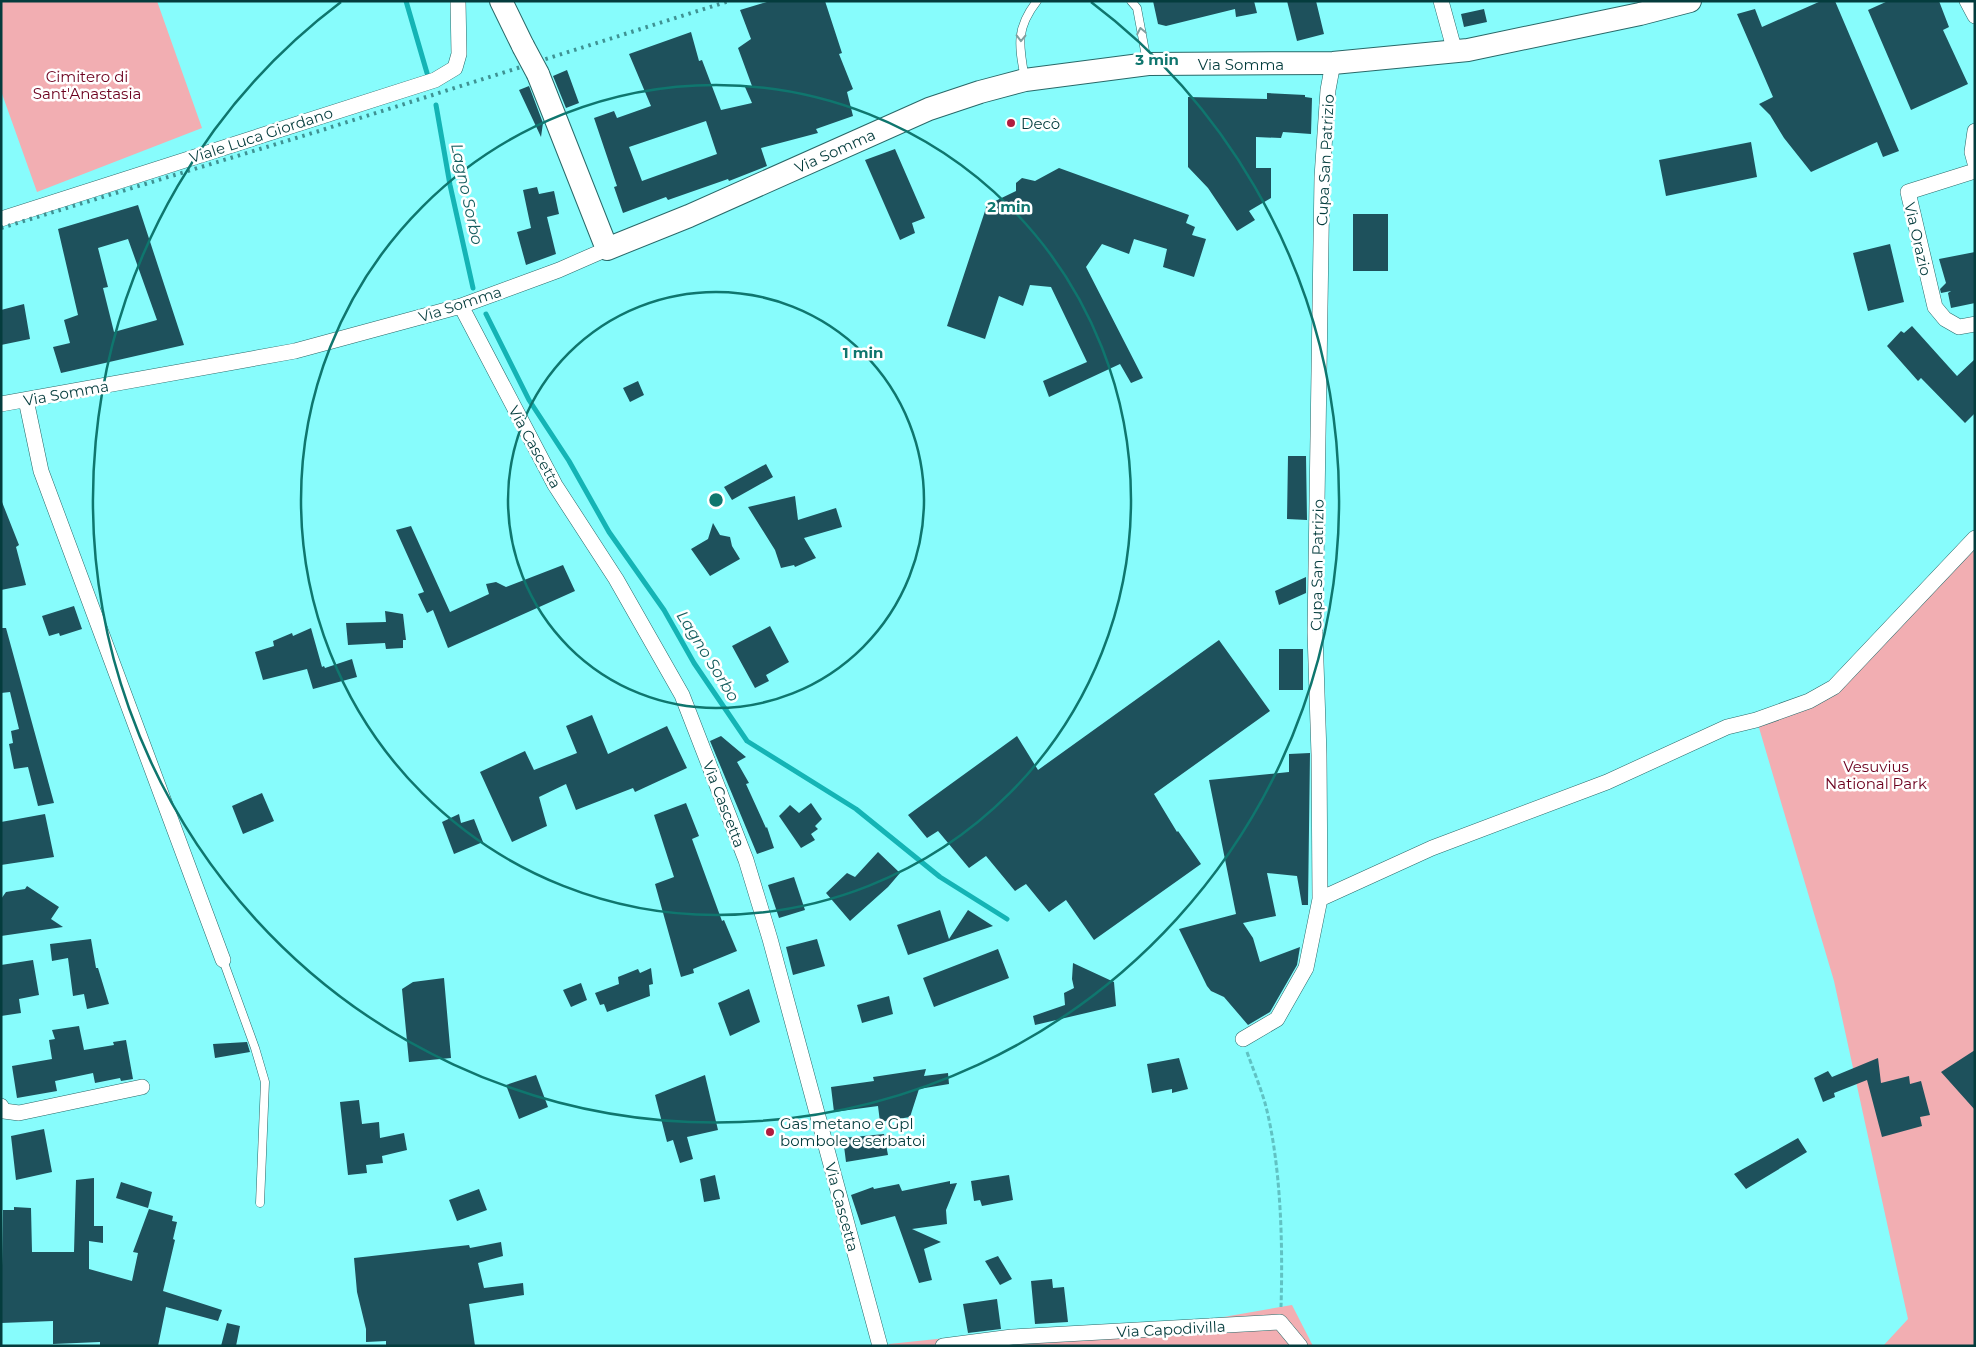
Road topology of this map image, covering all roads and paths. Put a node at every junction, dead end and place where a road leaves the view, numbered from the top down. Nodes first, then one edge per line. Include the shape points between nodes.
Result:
1 (458, 1) edge
2 (502, 1) edge
3 (1038, 1) edge
4 (1131, 1) edge
5 (1441, 1) edge
6 (1690, 1) edge
7 (1967, 1) edge
8 (1975, 16) edge
9 (1455, 52) junction
10 (1333, 63) junction
11 (1148, 64) junction
12 (1025, 80) junction
13 (1975, 130) edge
14 (1975, 163) edge
15 (1975, 172) edge
16 (1, 219) edge
17 (607, 249) junction
18 (461, 306) junction
19 (1975, 324) edge
20 (26, 400) junction
21 (1, 404) edge
22 (1975, 538) edge
23 (1320, 899) junction
24 (223, 960) joint
25 (1242, 1039) joint
26 (142, 1087) dead end
27 (1, 1106) edge
28 (260, 1202) dead end
29 (1280, 1322) junction
30 (880, 1346) edge
31 (943, 1346) edge
32 (1300, 1346) edge

1 - 16 street, Viale Luca Giordano via 459,54 455,68 436,80
2 - 17 main road, bridge via 538,74
3 -> 12 lane via 1028,12 1019,34
11 -> 4 lane via 1137,8
5 - 9 street
6 - 9 main road, Via Somma
7 - 8 street
9 - 10 main road, Via Somma
10 - 11 main road, Via Somma
10 - 23 street, Cupa San Patrizio via 1322,177 1316,632
11 - 12 main road, Via Somma
12 - 17 main road, Via Somma via 929,109
13 - 14 street via 1972,152
15 - 19 street, Via Orazio via 1908,192 1935,307 1945,320 1959,327
17 - 18 street, Via Somma
18 - 20 street, Via Somma via 295,351
18 - 30 street, Via Cascetta via 555,485 616,579 682,696 752,878
20 - 21 street, Via Somma
20 - 24 street via 41,471
22 - 23 street via 1834,688 1809,701 1727,728 1607,782 1432,848
23 - 25 street, Cupa San Patrizio via 1306,968 1276,1019
24 - 28 lane via 265,1082
25 - 29 path via 1265,1102 1275,1152 1282,1268
26 - 27 street via 19,1113 4,1111
29 - 31 street, Via Capodivilla via 1012,1337
29 - 32 street

